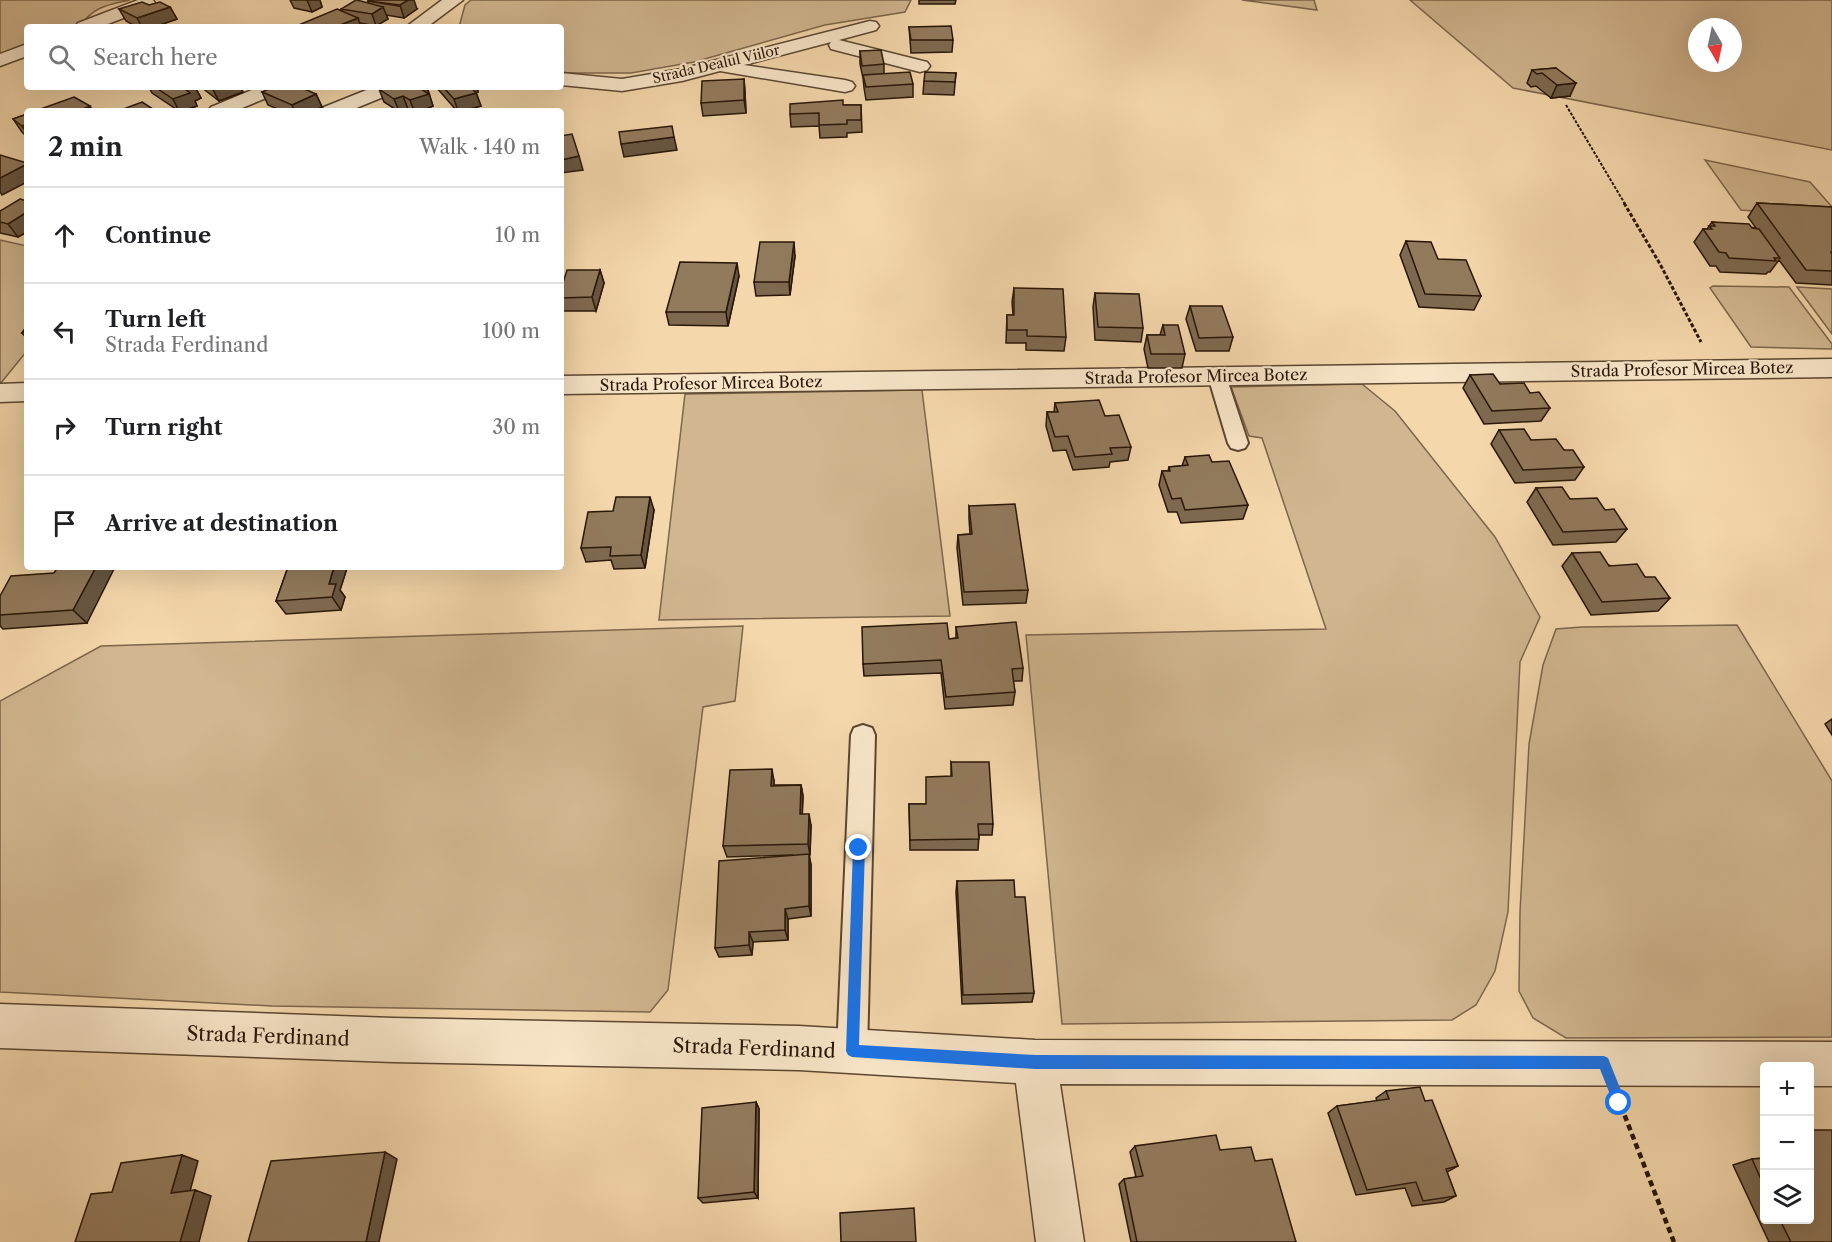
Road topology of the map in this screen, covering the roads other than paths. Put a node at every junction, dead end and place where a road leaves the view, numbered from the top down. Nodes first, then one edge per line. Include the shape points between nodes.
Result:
1 (454, 0) edge
2 (146, 3) edge
3 (437, 20) edge
4 (92, 24) edge
5 (870, 26) dead end
6 (806, 42) junction
7 (24, 51) edge
8 (0, 60) edge
9 (715, 66) junction
10 (920, 66) dead end
11 (564, 79) edge
12 (845, 86) dead end
13 (269, 90) edge
14 (384, 90) edge
15 (225, 108) edge
16 (338, 108) edge
17 (1832, 368) edge
18 (1217, 375) junction
19 (564, 385) edge
20 (24, 392) edge
21 (0, 393) edge
22 (1238, 443) dead end
23 (863, 735) dead end
24 (0, 1026) edge
25 (852, 1051) junction
26 (1035, 1062) junction
27 (1832, 1064) edge
28 (1060, 1242) edge

1 - 3 street
2 - 4 street
5 - 6 street, Strada Dealul Viilor
6 - 9 street, Strada Dealul Viilor
6 - 10 street via 861,50
7 - 8 street
9 - 11 street, Strada Dealul Viilor via 622,85
9 - 12 street
13 - 15 street
14 - 16 street
17 - 18 street, Strada Profesor Mircea Botez
18 - 19 street, Strada Profesor Mircea Botez
18 - 22 lane
20 - 21 street
23 - 25 lane
24 - 25 street, Strada Ferdinand
25 - 26 street, Strada Ferdinand
26 - 27 street, Strada Ferdinand
26 - 28 street

